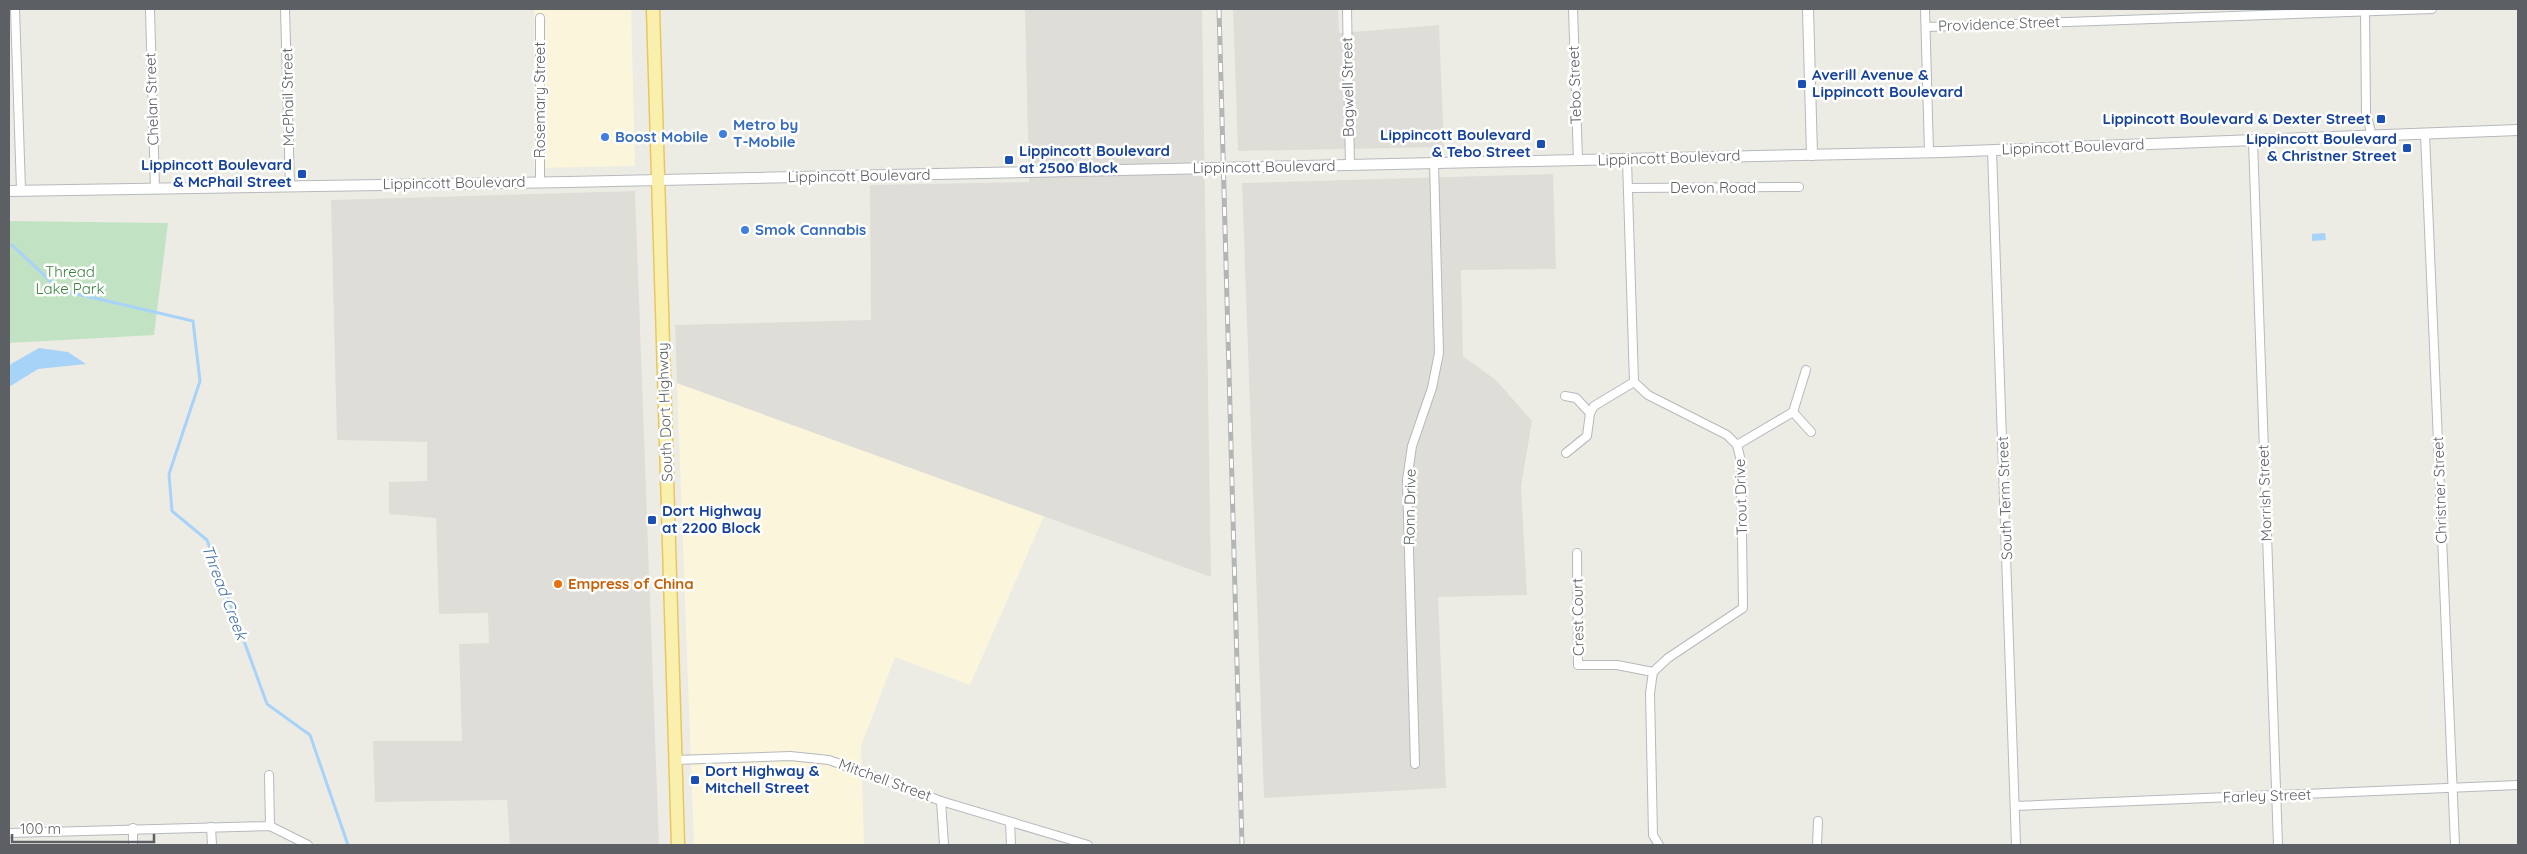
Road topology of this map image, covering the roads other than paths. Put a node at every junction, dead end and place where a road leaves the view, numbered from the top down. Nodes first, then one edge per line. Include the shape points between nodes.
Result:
1 (15, 9) edge
2 (150, 9) edge
3 (285, 9) edge
4 (653, 9) edge
5 (1347, 9) edge
6 (1573, 9) edge
7 (1808, 9) edge
8 (1925, 9) edge
9 (2432, 9) edge
10 (2365, 10) edge
11 (540, 18) dead end
12 (1926, 27) junction
13 (2518, 130) edge
14 (2425, 134) junction
15 (2372, 136) junction
16 (2253, 141) junction
17 (1992, 150) junction
18 (1929, 152) junction
19 (1812, 155) junction
20 (1578, 160) junction
21 (1627, 160) junction
22 (1434, 163) junction
23 (1350, 165) junction
24 (657, 180) junction
25 (540, 182) junction
26 (290, 186) junction
27 (1799, 187) dead end
28 (1628, 188) junction
29 (155, 189) junction
30 (20, 190) junction
31 (9, 191) edge
32 (1806, 370) dead end
33 (1634, 382) junction
34 (1566, 396) dead end
35 (1592, 409) junction
36 (1793, 412) junction
37 (1811, 432) dead end
38 (1737, 444) junction
39 (1566, 453) dead end
40 (1577, 553) dead end
41 (1653, 672) junction
42 (676, 760) junction
43 (1415, 764) dead end
44 (269, 775) dead end
45 (2518, 785) edge
46 (2452, 788) junction
47 (2276, 796) junction
48 (941, 801) junction
49 (2016, 806) junction
50 (1818, 821) dead end
51 (1010, 822) junction
52 (270, 826) junction
53 (211, 827) junction
54 (133, 828) junction
55 (9, 833) edge
56 (133, 845) edge
57 (212, 845) edge
58 (308, 845) edge
59 (678, 845) edge
60 (944, 845) edge
61 (1011, 845) edge
62 (1085, 845) edge
63 (1659, 845) edge
64 (1817, 845) edge
65 (2016, 845) edge
66 (2278, 845) edge
67 (2455, 845) edge

1 - 30 street
2 - 29 street, Chelan Street
3 - 26 street, McPhail Street
4 - 24 main road, South Dort Highway
5 - 23 street, Bagwell Street
6 - 20 street, Tebo Street
7 - 19 street
8 - 12 street
9 - 10 street, Providence Street
10 - 12 street, Providence Street
10 - 15 street via 2366,113
11 - 25 street, Rosemary Street
12 - 18 street
13 - 14 street, Lippincott Boulevard
14 - 15 street, Lippincott Boulevard
14 - 46 street, Christner Street
15 - 16 street, Lippincott Boulevard
16 - 17 street, Lippincott Boulevard
16 - 47 street, Morrish Street
17 - 18 street, Lippincott Boulevard
17 - 49 street, South Term Street
18 - 19 street, Lippincott Boulevard
19 - 21 street, Lippincott Boulevard
20 - 21 street, Lippincott Boulevard
20 - 22 street, Lippincott Boulevard
21 - 28 street
22 - 23 street, Lippincott Boulevard
22 - 43 street, Ronn Drive via 1439,353 1432,388 1412,446 1408,480
23 - 24 street, Lippincott Boulevard
24 - 25 street, Lippincott Boulevard
24 - 42 main road, South Dort Highway
25 - 26 street, Lippincott Boulevard
26 - 29 street, Lippincott Boulevard
27 - 28 street, Devon Road
28 - 33 street
29 - 30 street, Lippincott Boulevard
30 - 31 street, Lippincott Boulevard
32 - 36 street
33 - 35 street
33 - 38 street, Trout Drive via 1648,395 1726,435
34 - 35 street via 1576,398
35 - 39 street via 1586,436
36 - 37 street
36 - 38 street
38 - 41 street, Trout Drive via 1741,461 1743,608 1668,658
40 - 41 street, Crest Court via 1578,665 1618,665
41 - 63 street via 1650,693 1653,835
42 - 48 street, Mitchell Street via 790,756 829,760
42 - 59 main road, South Dort Highway
44 - 52 street
45 - 46 street, Farley Street
46 - 47 street, Farley Street
46 - 67 street, Christner Street
47 - 49 street, Farley Street
47 - 66 street, Morrish Street
48 - 51 street, Mitchell Street
48 - 60 street
49 - 65 street, South Term Street
50 - 64 street
51 - 61 street
51 - 62 street, Mitchell Street
52 - 53 street
52 - 58 street
53 - 54 street
53 - 57 street
54 - 55 street
54 - 56 street

